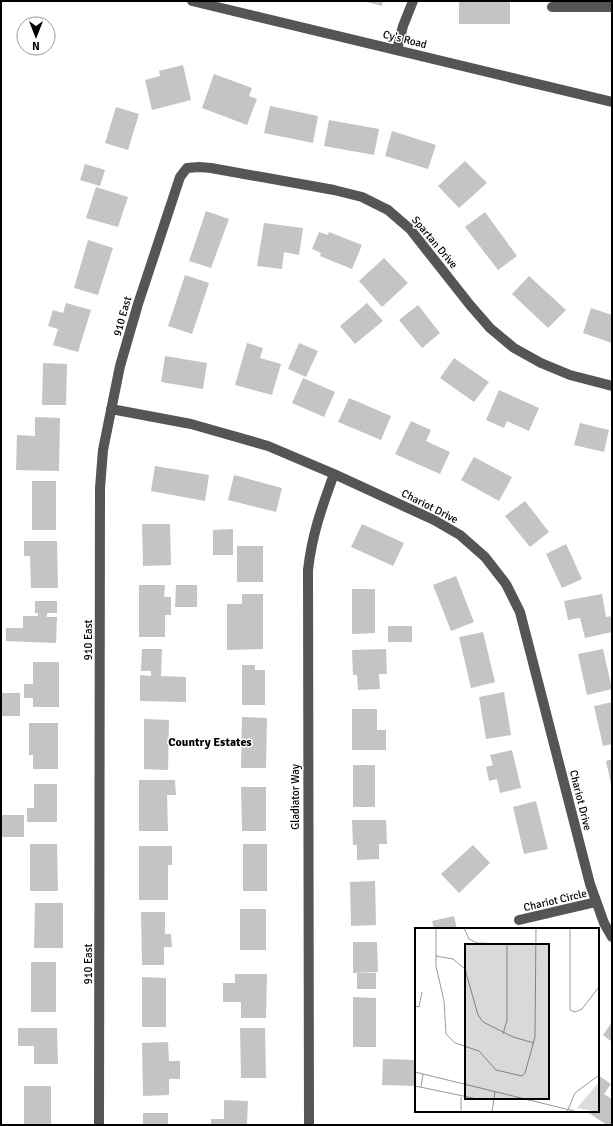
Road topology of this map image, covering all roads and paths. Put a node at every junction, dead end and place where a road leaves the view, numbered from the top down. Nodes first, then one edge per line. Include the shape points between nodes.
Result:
1 (192, 1) edge
2 (413, 1) edge
3 (552, 7) dead end
4 (612, 7) edge
5 (396, 50) junction
6 (612, 102) edge
7 (187, 168) joint
8 (612, 386) edge
9 (111, 409) junction
10 (334, 474) junction
11 (596, 902) junction
12 (519, 920) dead end
13 (612, 937) edge
14 (99, 1125) edge
15 (309, 1125) edge

1 - 5 street, Cy's Road
2 - 5 street
3 - 4 street
5 - 6 street, Cy's Road
7 - 8 street, Spartan Drive via 211,168 334,190 362,197 388,210 410,229 485,322 514,348 541,364
7 - 9 street, 910 East via 175,188 138,304
9 - 10 street, Chariot Drive via 191,424 268,446
9 - 14 street, 910 East via 103,450 100,488
10 - 11 street, Chariot Drive via 434,520 460,535 485,558 506,584 520,612 529,641
10 - 15 street, Gladiator Way via 310,548 308,570
11 - 12 street, Chariot Circle
11 - 13 street, Chariot Drive

